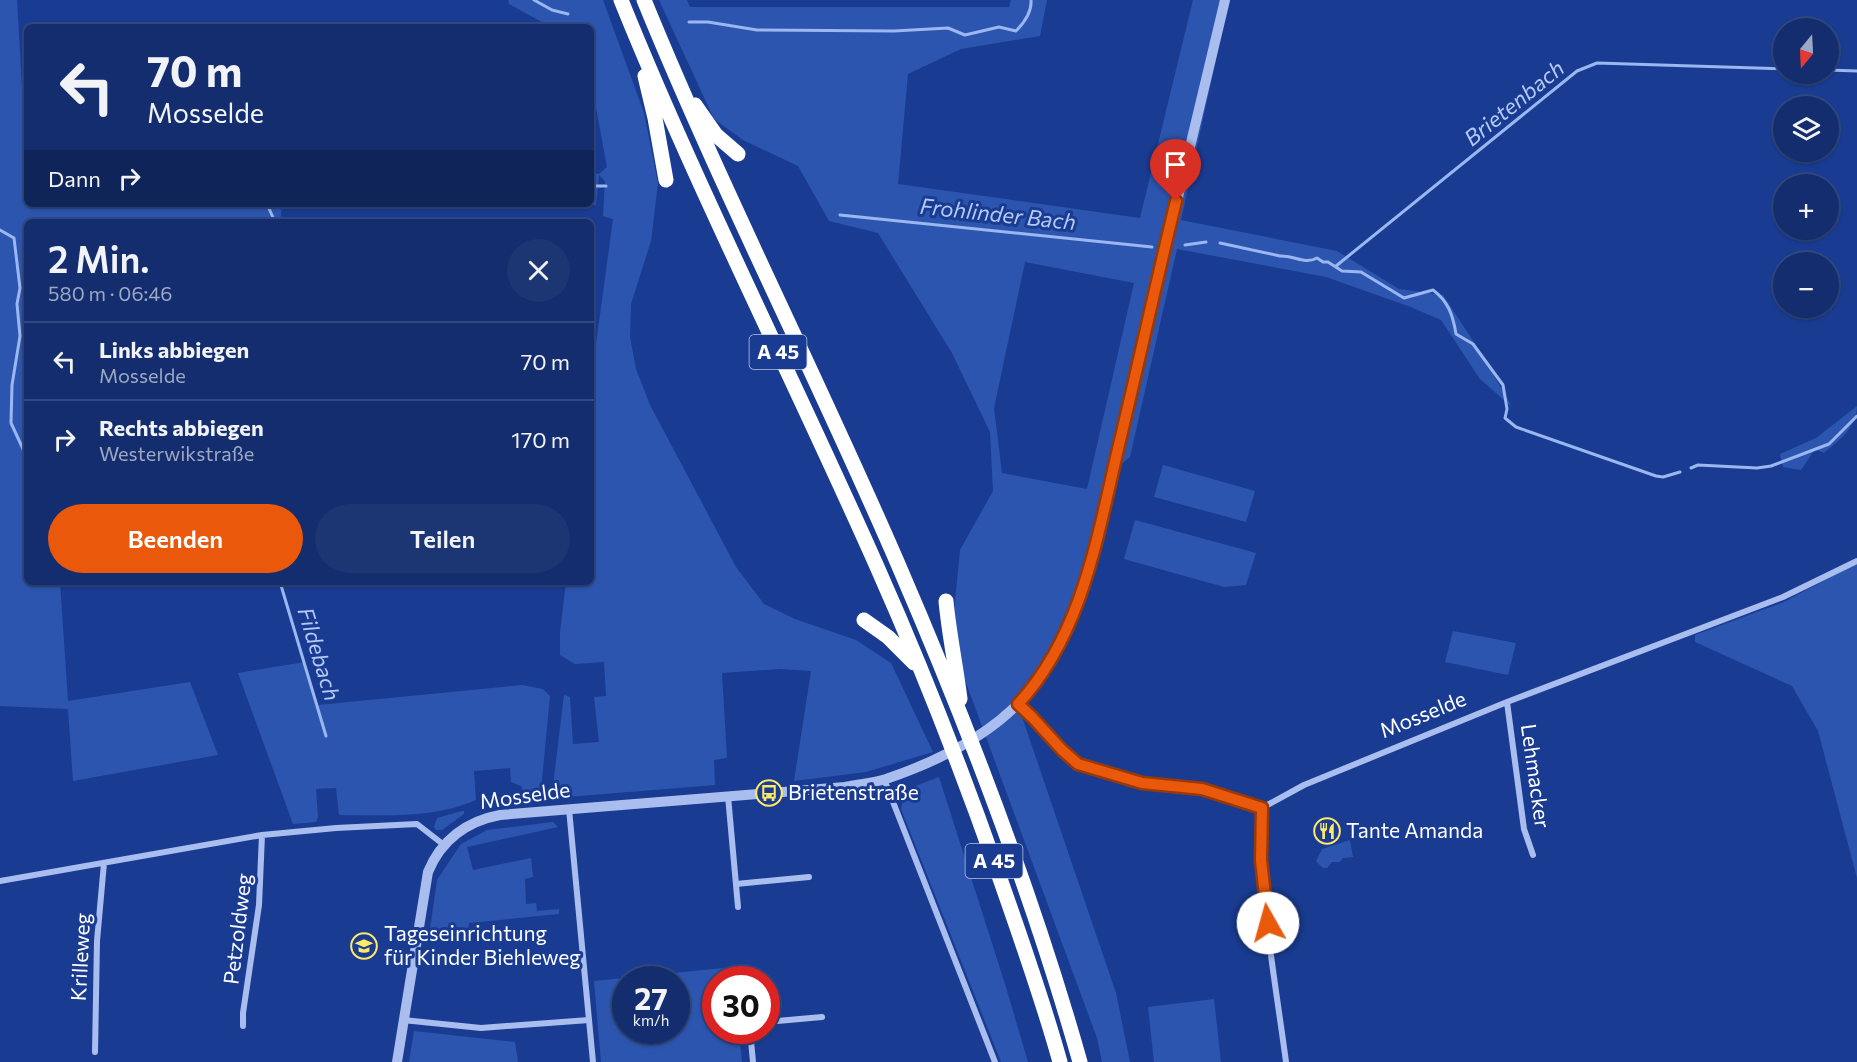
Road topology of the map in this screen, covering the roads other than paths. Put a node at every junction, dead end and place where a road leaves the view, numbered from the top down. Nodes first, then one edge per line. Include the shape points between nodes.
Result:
1 (621, 0) edge
2 (644, 0) edge
3 (1225, 0) edge
4 (634, 32) junction
5 (677, 81) junction
6 (738, 154) dead end
7 (666, 180) dead end
8 (1857, 561) edge
9 (946, 601) dead end
10 (864, 620) dead end
11 (922, 673) junction
12 (1507, 702) junction
13 (1018, 704) junction
14 (962, 717) junction
15 (884, 779) junction
16 (729, 796) junction
17 (569, 808) junction
18 (1262, 808) junction
19 (262, 835) junction
20 (444, 845) junction
21 (1533, 855) dead end
22 (104, 863) junction
23 (809, 877) dead end
24 (0, 881) edge
25 (736, 884) junction
26 (738, 907) dead end
27 (822, 1017) dead end
28 (404, 1020) junction
29 (589, 1020) junction
30 (780, 1021) edge
31 (243, 1026) dead end
32 (751, 1044) edge
33 (95, 1052) dead end
34 (397, 1062) edge
35 (593, 1062) edge
36 (753, 1062) edge
37 (995, 1062) edge
38 (1060, 1062) edge
39 (1080, 1062) edge
40 (1286, 1062) edge

1 - 4 highway, A 45
2 - 5 highway, A 45
3 - 13 street, Mosselde via 1092,558 1064,636
4 - 7 highway
4 - 11 highway, A 45
5 - 6 highway via 716,135
5 - 14 highway, A 45 via 897,562
8 - 12 street, Mosselde via 1783,597
9 - 14 highway
10 - 11 highway via 905,652
11 - 38 highway, A 45 via 1005,893
12 - 18 street, Mosselde via 1304,785
12 - 21 street, Lehmacker via 1524,829
13 - 15 street, Mosselde via 954,750
13 - 18 street via 1078,764 1142,783 1202,789
14 - 39 highway, A 45 via 1027,892
15 - 16 street, Mosselde via 845,787
15 - 37 street
16 - 17 street, Mosselde
16 - 25 street
17 - 20 street, Mosselde via 482,819
17 - 29 street
18 - 40 street via 1263,882
19 - 20 street via 411,824 423,827
19 - 22 street
19 - 31 street, Petzoldweg via 259,905
20 - 28 street via 428,872
22 - 24 street
22 - 33 street, Krilleweg via 97,941
23 - 25 street
25 - 26 street
27 - 30 street
28 - 29 street via 481,1029
28 - 34 street
29 - 35 street
32 - 36 street

